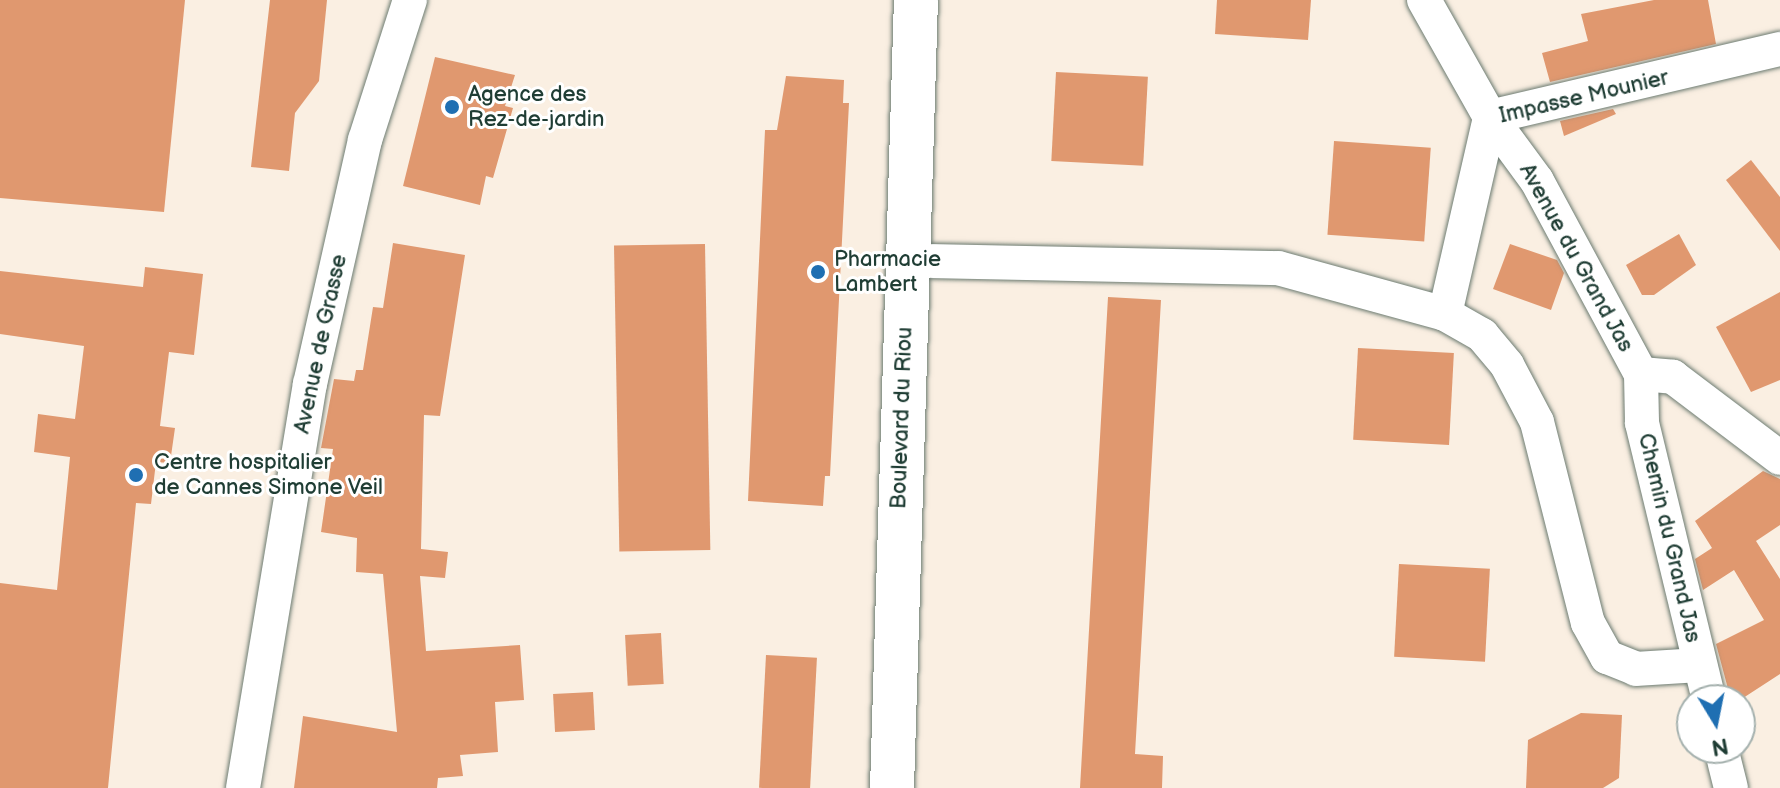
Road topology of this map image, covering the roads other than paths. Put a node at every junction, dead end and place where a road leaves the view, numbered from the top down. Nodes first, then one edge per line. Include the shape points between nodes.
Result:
1 (410, 0) edge
2 (916, 0) edge
3 (942, 0) edge
4 (1424, 0) edge
5 (1780, 49) edge
6 (1490, 117) junction
7 (933, 261) junction
8 (1445, 314) junction
9 (1641, 374) junction
10 (1780, 458) edge
11 (1699, 665) junction
12 (1704, 684) edge
13 (1725, 764) edge
14 (243, 788) edge
15 (892, 788) edge
16 (924, 788) edge
17 (1731, 788) edge

1 - 14 street, Avenue de Grasse via 365,140 310,384
2 - 15 main road, Boulevard du Riou
3 - 7 main road, Boulevard du Riou
4 - 6 street, Avenue du Grand Jas
5 - 6 street, Impasse Mounier
6 - 8 street, Impasse Mounier
6 - 9 street, Avenue du Grand Jas via 1537,181
7 - 8 street via 1278,268
7 - 16 main road, Boulevard du Riou
8 - 11 street via 1490,345 1507,365 1537,422 1588,623 1607,657 1636,669
9 - 10 street, Avenue du Grand Jas via 1673,377
9 - 11 street, Chemin du Grand Jas via 1642,423
11 - 12 street, Chemin du Grand Jas
13 - 17 street

